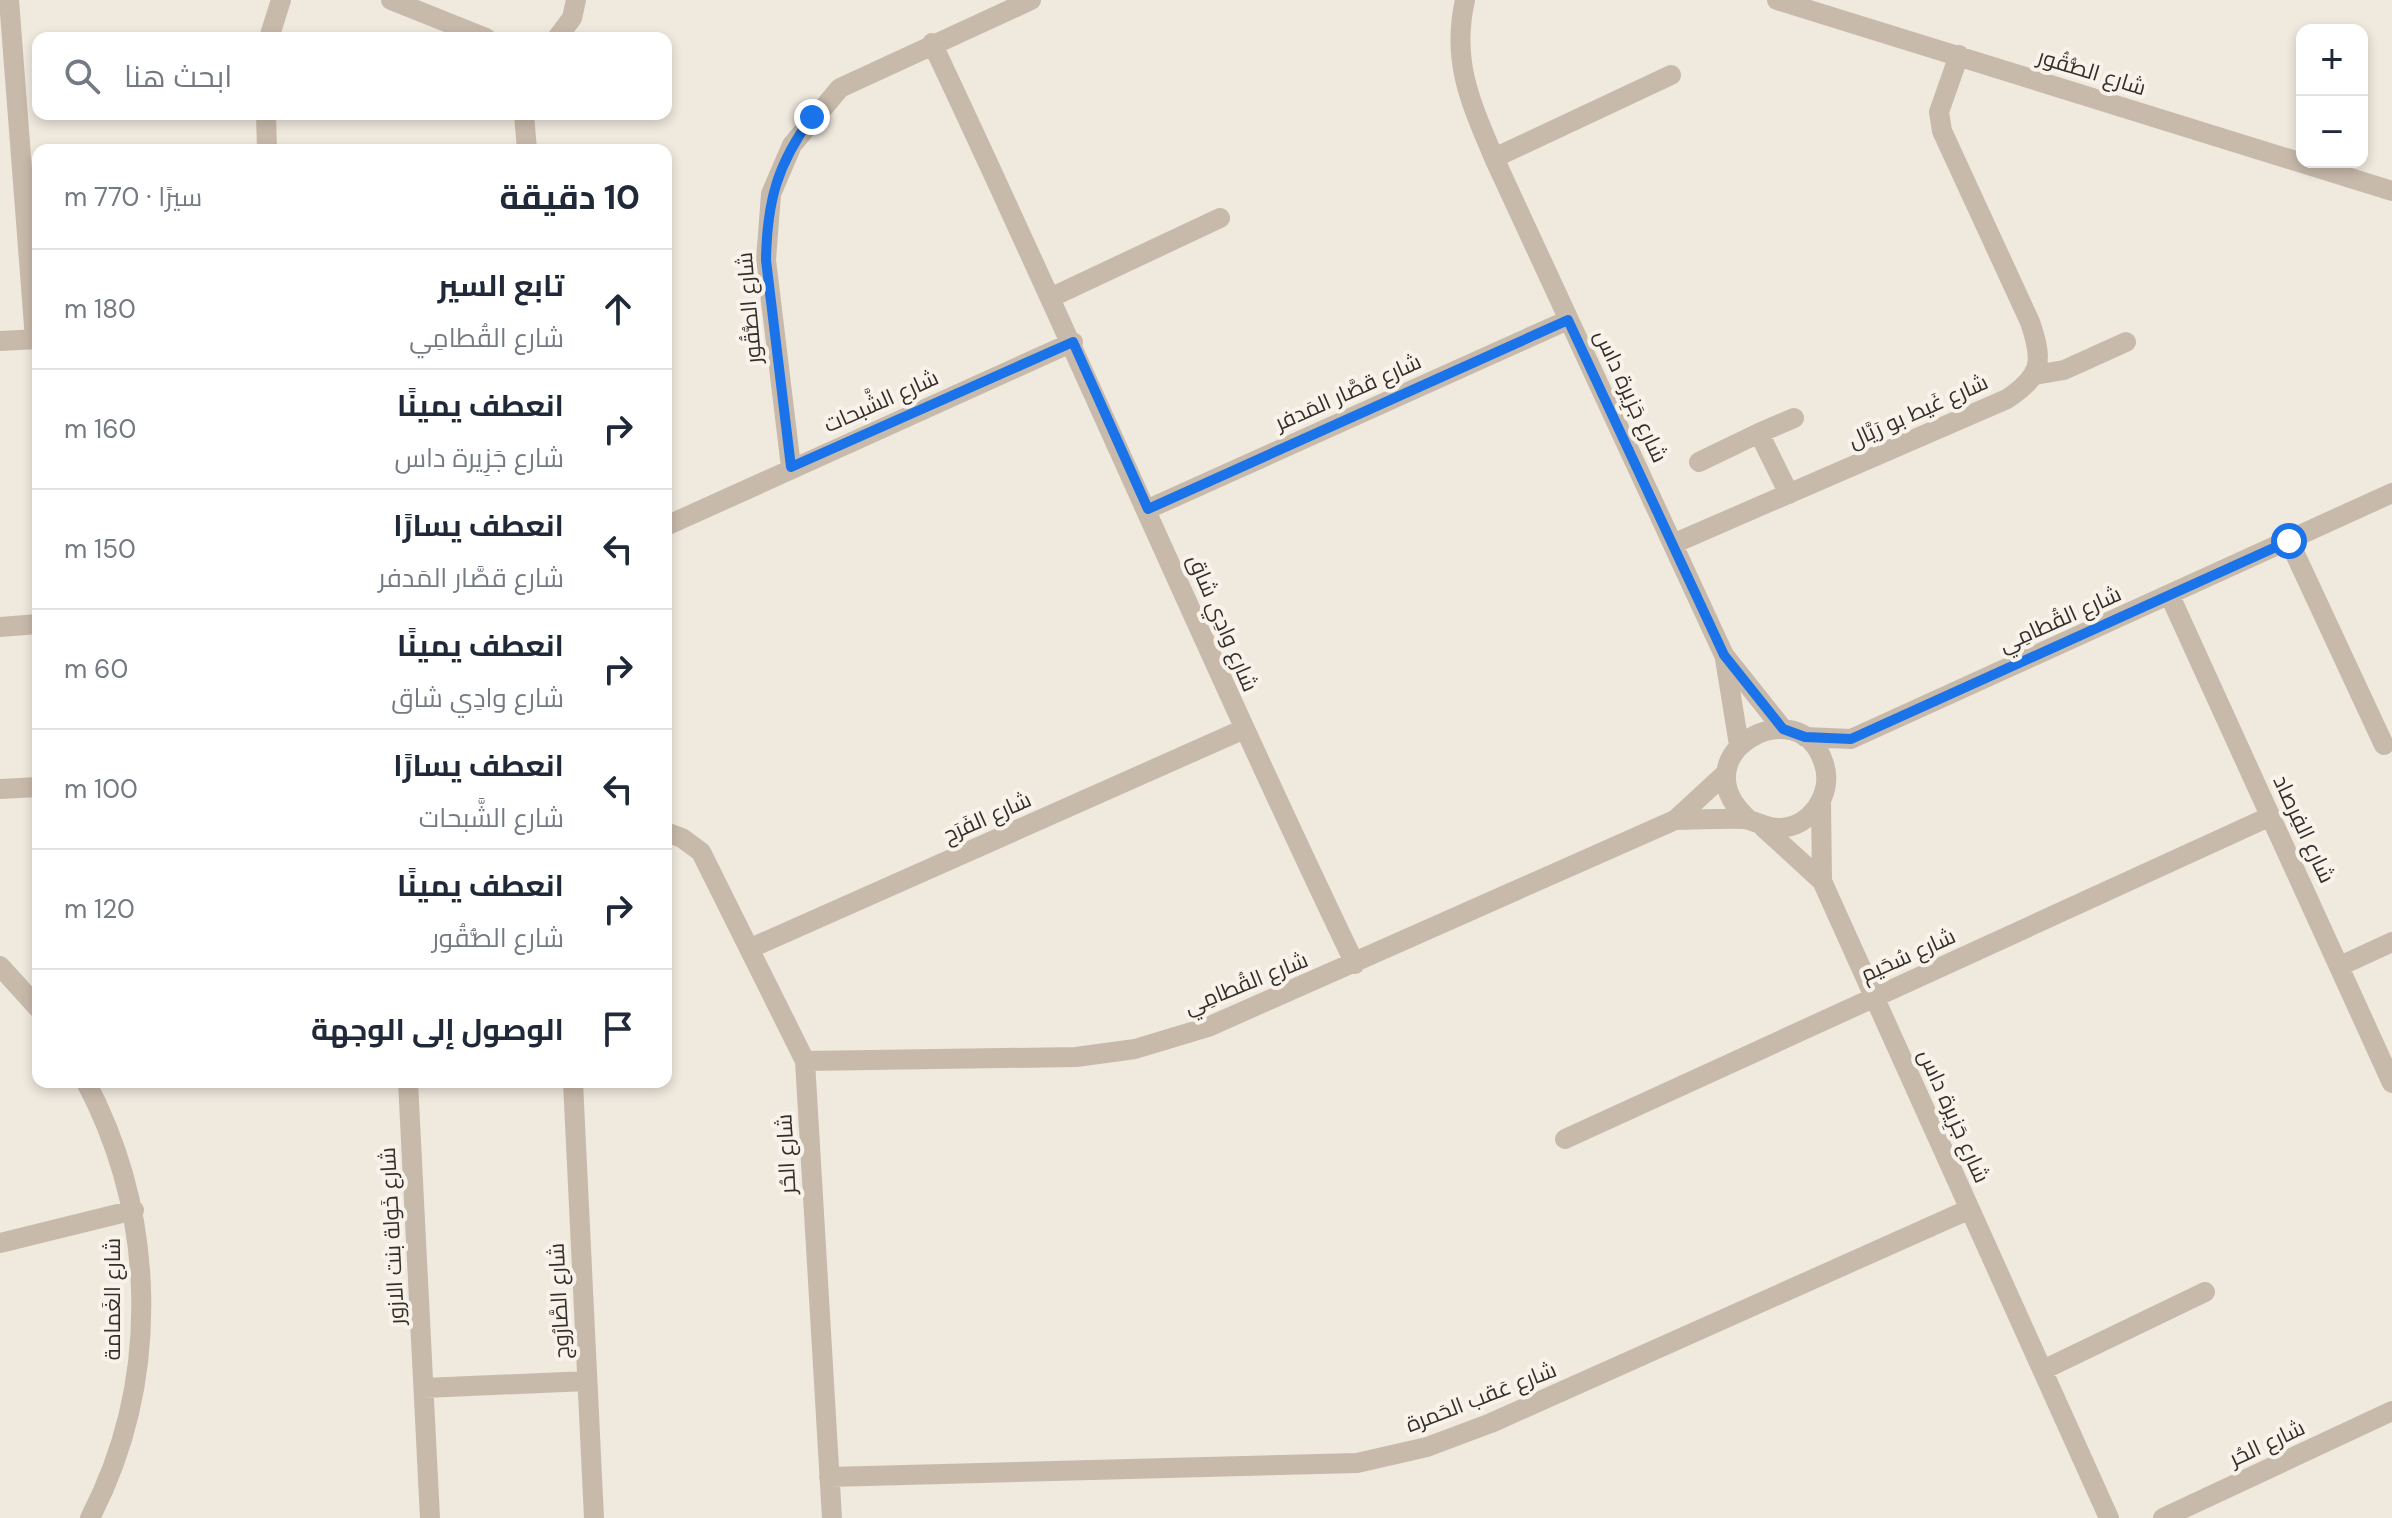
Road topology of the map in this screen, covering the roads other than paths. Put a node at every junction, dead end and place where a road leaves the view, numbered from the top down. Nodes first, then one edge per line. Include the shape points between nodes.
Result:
1 (9, 0) edge
2 (281, 0) edge
3 (391, 0) edge
4 (576, 0) edge
5 (1031, 0) edge
6 (1465, 0) edge
7 (1777, 0) edge
8 (271, 32) edge
9 (471, 32) edge
10 (562, 32) edge
11 (932, 43) junction
12 (1959, 55) junction
13 (1671, 75) dead end
14 (266, 120) edge
15 (524, 120) edge
16 (267, 144) edge
17 (526, 144) edge
18 (1494, 158) junction
19 (2392, 191) edge
20 (1220, 218) dead end
21 (32, 289) edge
22 (1052, 297) junction
23 (1568, 320) junction
24 (32, 339) edge
25 (0, 341) edge
26 (1073, 342) junction
27 (2126, 342) dead end
28 (2035, 375) junction
29 (1794, 418) dead end
30 (1759, 433) junction
31 (1699, 462) dead end
32 (791, 467) junction
33 (2392, 493) edge
34 (1789, 494) junction
35 (1148, 509) junction
36 (672, 523) edge
37 (2289, 541) junction
38 (1675, 543) junction
39 (2170, 596) junction
40 (32, 624) edge
41 (0, 627) edge
42 (1724, 655) junction
43 (1783, 729) junction
44 (1242, 730) junction
45 (1805, 737) junction
46 (1851, 739) junction
47 (1739, 745) junction
48 (2384, 745) dead end
49 (1726, 773) junction
50 (1827, 779) junction
51 (32, 787) edge
52 (0, 789) edge
53 (1821, 802) junction
54 (2271, 816) junction
55 (1675, 820) junction
56 (1755, 823) junction
57 (672, 834) edge
58 (1822, 881) junction
59 (2392, 942) edge
60 (751, 948) junction
61 (1355, 964) junction
62 (0, 966) edge
63 (2340, 966) junction
64 (1874, 996) junction
65 (32, 1001) edge
66 (805, 1061) junction
67 (2392, 1083) edge
68 (89, 1088) edge
69 (408, 1088) edge
70 (573, 1088) edge
71 (1565, 1139) dead end
72 (1970, 1209) junction
73 (134, 1210) junction
74 (0, 1243) edge
75 (2205, 1292) dead end
76 (2043, 1370) junction
77 (587, 1381) junction
78 (424, 1388) junction
79 (2392, 1411) edge
80 (829, 1477) junction
81 (90, 1518) edge
82 (430, 1518) edge
83 (594, 1518) edge
84 (832, 1518) edge
85 (2109, 1518) edge
86 (2163, 1518) edge

1 - 21 street
2 - 8 street
3 - 9 street
4 - 10 street
5 - 11 street, شارع الصُّقُور
6 - 18 street, شارع جَزِيرة داس via 1459,24 1464,87
7 - 12 street, شارع الصُّقُور
11 - 22 street, شارع وادِي شاق
11 - 32 street, شارع الصُّقُور via 840,88 792,145 771,194 766,260
12 - 19 street, شارع الصُّقُور
12 - 28 street via 1939,112 1942,131 2030,322 2040,352
13 - 18 street
14 - 16 street
15 - 17 street
18 - 23 street, شارع جَزِيرة داس
20 - 22 street
22 - 26 street, شارع وادِي شاق
23 - 35 street, شارع قصَّار المَدفر
23 - 38 street, شارع جَزِيرة داس
24 - 25 street
26 - 32 street, شارع الشَّبحات
26 - 35 street, شارع وادِي شاق
27 - 28 street via 2064,370
28 - 34 street, شارع غَيط بو رَيَّال via 2007,399
29 - 30 street
30 - 31 street
30 - 34 street
32 - 36 street, شارع الشَّبحات
33 - 37 street, شارع القُطامِي
34 - 38 street, شارع غَيط بو رَيَّال
35 - 44 street, شارع وادِي شاق
37 - 39 street, شارع القُطامِي
37 - 48 street
38 - 42 street, شارع جَزِيرة داس
39 - 46 street, شارع القُطامِي
39 - 54 street, شارع الفِرصاد
40 - 41 street
42 - 43 street, شارع جَزِيرة داس
42 - 47 street, شارع جَزِيرة داس
43 - 45 street
43 - 47 street via 1751,735
44 - 60 street, شارع الفَرَح
44 - 61 street, شارع وادِي شاق
45 - 46 street, شارع القُطامِي
45 - 50 street via 1824,763
46 - 50 street
47 - 49 street
49 - 55 street, شارع القُطامِي
49 - 56 street via 1730,799
50 - 53 street
51 - 52 street
53 - 56 street via 1796,824
53 - 58 street, شارع جَزِيرة داس
54 - 63 street, شارع الفِرصاد
54 - 64 street, شارع سُحَيم
55 - 56 street, شارع القُطامِي
55 - 61 street, شارع القُطامِي
56 - 58 street, شارع جَزِيرة داس
57 - 60 street, شارع الحُر via 701,852
58 - 64 street, شارع جَزِيرة داس
59 - 63 street
60 - 66 street, شارع الحُر
61 - 66 street, شارع القُطامِي via 1208,1027 1135,1049 1076,1057
62 - 65 street
63 - 67 street, شارع الفِرصاد
64 - 71 street, شارع سُحَيم
64 - 72 street, شارع جَزِيرة داس
66 - 80 street, شارع الحُر
68 - 73 street, شارع الغَمامة via 123,1166
69 - 78 street, شارع خَولة بنت الازور
70 - 77 street, شارع الصَّارُوج
72 - 76 street, شارع جَزِيرة داس
72 - 80 street, شارع عَقب الحَمرة via 1427,1447 1357,1463
73 - 74 street
73 - 81 street, شارع الغَمامة via 139,1257 131,1407
75 - 76 street
76 - 85 street, شارع جَزِيرة داس
77 - 78 street
77 - 83 street, شارع الصَّارُوج
78 - 82 street, شارع خَولة بنت الازور
79 - 86 street, شارع الحُر
80 - 84 street, شارع الحُر

